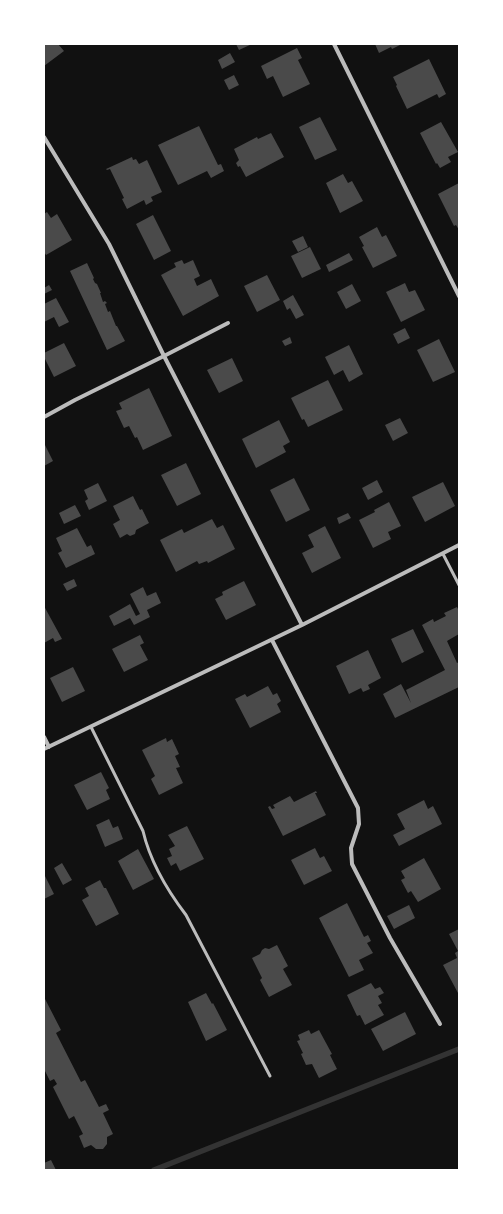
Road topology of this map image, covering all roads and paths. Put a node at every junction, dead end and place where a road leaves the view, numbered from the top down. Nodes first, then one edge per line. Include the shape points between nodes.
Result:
1 (334, 44) edge
2 (44, 137) edge
3 (459, 296) edge
4 (228, 322) dead end
5 (164, 356) junction
6 (44, 417) edge
7 (459, 545) edge
8 (443, 554) junction
9 (459, 585) edge
10 (302, 625) junction
11 (272, 640) junction
12 (91, 727) junction
13 (44, 738) edge
14 (49, 747) junction
15 (44, 749) edge
16 (440, 1024) dead end
17 (270, 1076) dead end

1 - 3 street
2 - 5 street via 109,244
4 - 5 street
5 - 6 street
5 - 10 street
7 - 8 street
8 - 9 lane
8 - 10 street
10 - 11 street
11 - 12 street
11 - 16 street via 358,808 359,824 352,848 352,864 390,938
12 - 14 street
12 - 17 lane via 143,831 147,848 172,897 186,915
13 - 14 street
14 - 15 street

